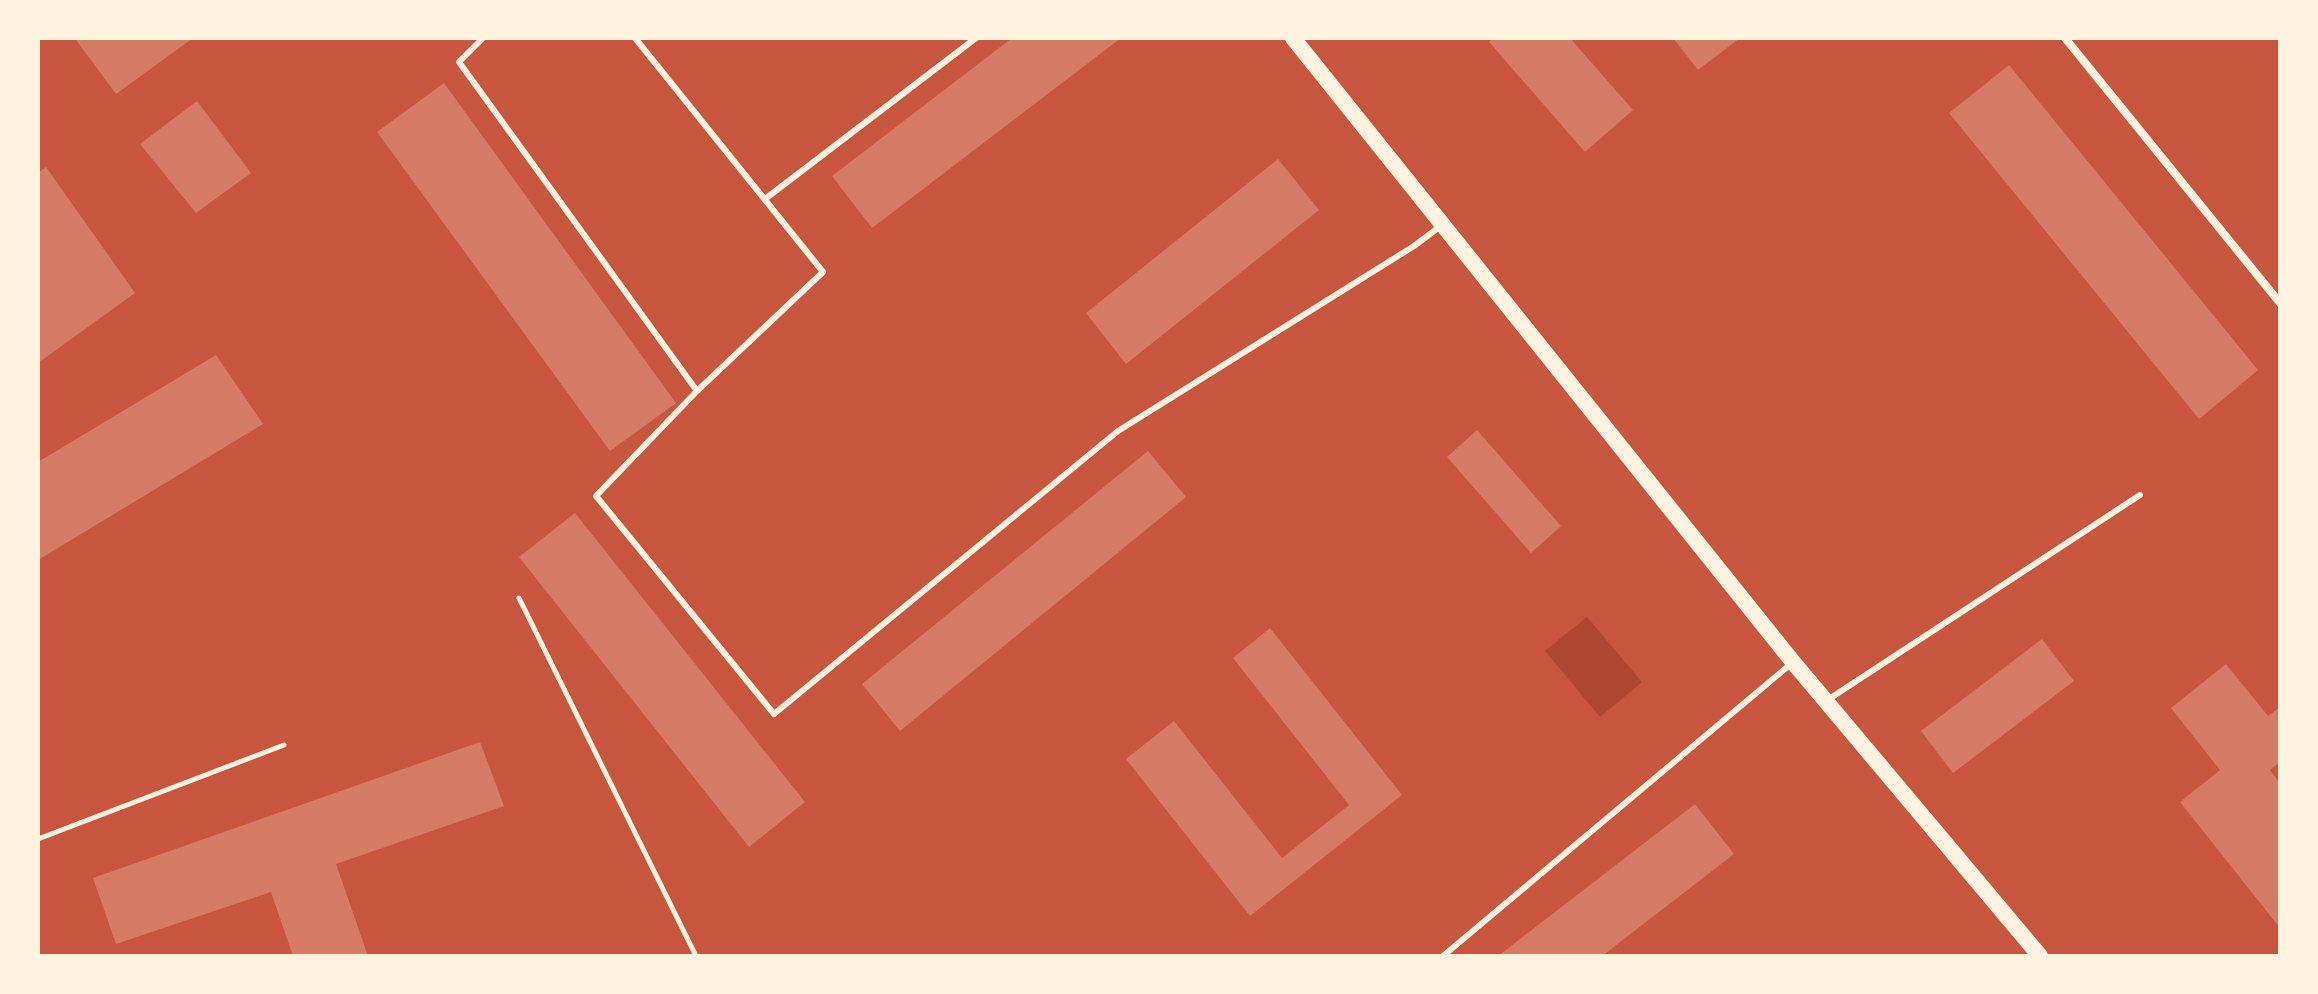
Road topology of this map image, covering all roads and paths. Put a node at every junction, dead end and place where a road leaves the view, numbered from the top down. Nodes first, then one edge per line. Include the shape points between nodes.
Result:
1 (483, 38) edge
2 (635, 38) edge
3 (976, 38) edge
4 (1293, 38) edge
5 (2065, 38) edge
6 (765, 199) junction
7 (1443, 225) junction
8 (2280, 303) edge
9 (697, 391) junction
10 (2140, 495) dead end
11 (519, 598) dead end
12 (1793, 662) junction
13 (1826, 701) junction
14 (284, 745) dead end
15 (38, 839) edge
16 (696, 956) edge
17 (1443, 956) edge
18 (2040, 956) edge

1 - 9 lane via 459,62
2 - 6 lane
3 - 6 lane
4 - 7 main road
5 - 8 street
6 - 9 lane via 823,272
7 - 9 lane via 1118,431 774,714 596,496
7 - 12 main road
10 - 13 lane
11 - 16 path
12 - 13 main road
12 - 17 lane
13 - 18 main road
14 - 15 path

